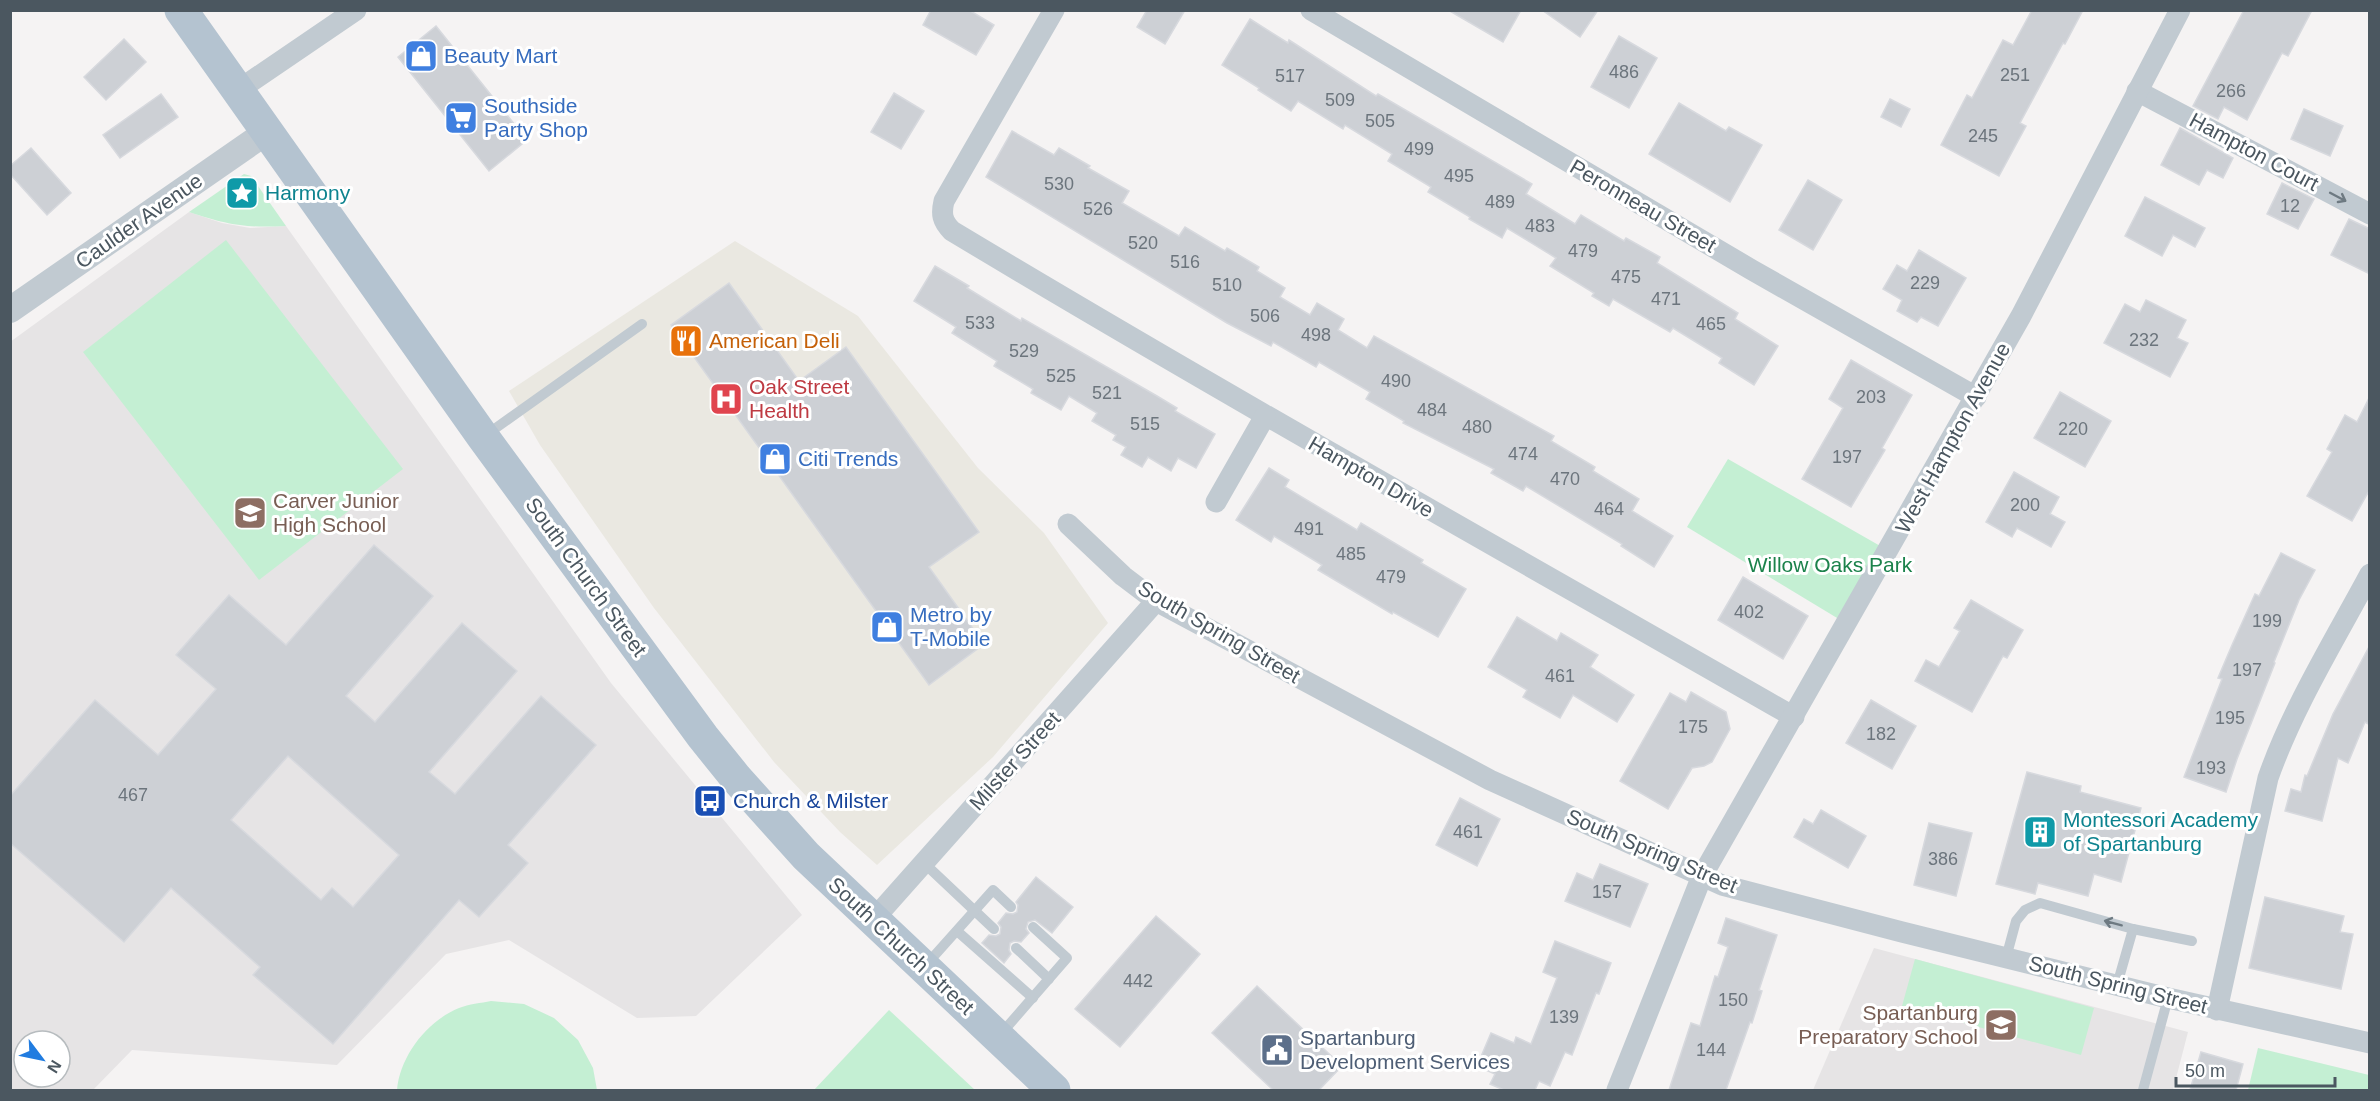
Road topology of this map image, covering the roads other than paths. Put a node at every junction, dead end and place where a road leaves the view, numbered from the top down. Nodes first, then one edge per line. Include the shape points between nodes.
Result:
1 (181, 10) edge
2 (356, 10) edge
3 (1054, 10) edge
4 (1311, 10) edge
5 (2180, 10) edge
6 (237, 91) junction
7 (2138, 91) junction
8 (268, 132) junction
9 (2370, 214) edge
10 (10, 310) edge
11 (642, 324) dead end
12 (1976, 397) junction
13 (1265, 416) junction
14 (483, 437) junction
15 (1216, 502) dead end
16 (1068, 524) dead end
17 (2370, 574) edge
18 (1156, 601) junction
19 (1794, 717) junction
20 (924, 863) junction
21 (1702, 876) junction
22 (1011, 907) dead end
23 (975, 911) junction
24 (873, 920) junction
25 (1033, 927) dead end
26 (994, 929) dead end
27 (2133, 929) junction
28 (957, 931) junction
29 (2192, 941) dead end
30 (1016, 948) dead end
31 (2006, 958) junction
32 (924, 968) junction
33 (1050, 979) junction
34 (2117, 985) junction
35 (1033, 998) junction
36 (2168, 998) junction
37 (2217, 1010) junction
38 (998, 1038) junction
39 (2370, 1043) edge
40 (1054, 1090) edge
41 (1617, 1090) edge
42 (2143, 1090) edge

1 - 6 main road, South Church Street
2 - 6 street
3 - 13 street, Hampton Drive via 944,201 944,223
4 - 12 street, Peronneau Street
5 - 7 street, West Hampton Avenue
6 - 8 main road, South Church Street
7 -> 9 street, Hampton Court
7 - 12 street, West Hampton Avenue
8 - 10 street, Caulder Avenue
8 - 14 main road, South Church Street
11 - 14 lane
12 - 19 street, West Hampton Avenue
13 - 15 street
13 - 19 street, Hampton Drive
14 - 24 main road, South Church Street via 730,770 806,856
16 - 18 street, South Spring Street
17 - 37 street via 2278,749 2268,778
18 - 20 street, Milster Street
18 - 21 street, South Spring Street via 1490,780
19 - 21 street, West Hampton Avenue
20 - 23 lane
20 - 24 street, Milster Street
21 - 31 street, South Spring Street via 1734,888
21 - 41 street, West Hampton Avenue
22 - 23 lane via 993,890
23 - 26 lane
23 - 28 lane
24 - 32 main road, South Church Street
25 - 33 lane via 1067,958
27 - 29 lane
27 -> 31 lane via 2040,903 2025,910 2016,921
27 - 34 lane
28 - 32 lane
28 - 35 lane
30 - 33 lane
31 - 34 street, South Spring Street
32 - 38 main road, South Church Street
33 - 35 lane
34 - 36 street, South Spring Street
35 - 38 lane
36 - 37 street, South Spring Street
36 - 42 lane
37 - 39 street, South Spring Street
38 - 40 main road, South Church Street

